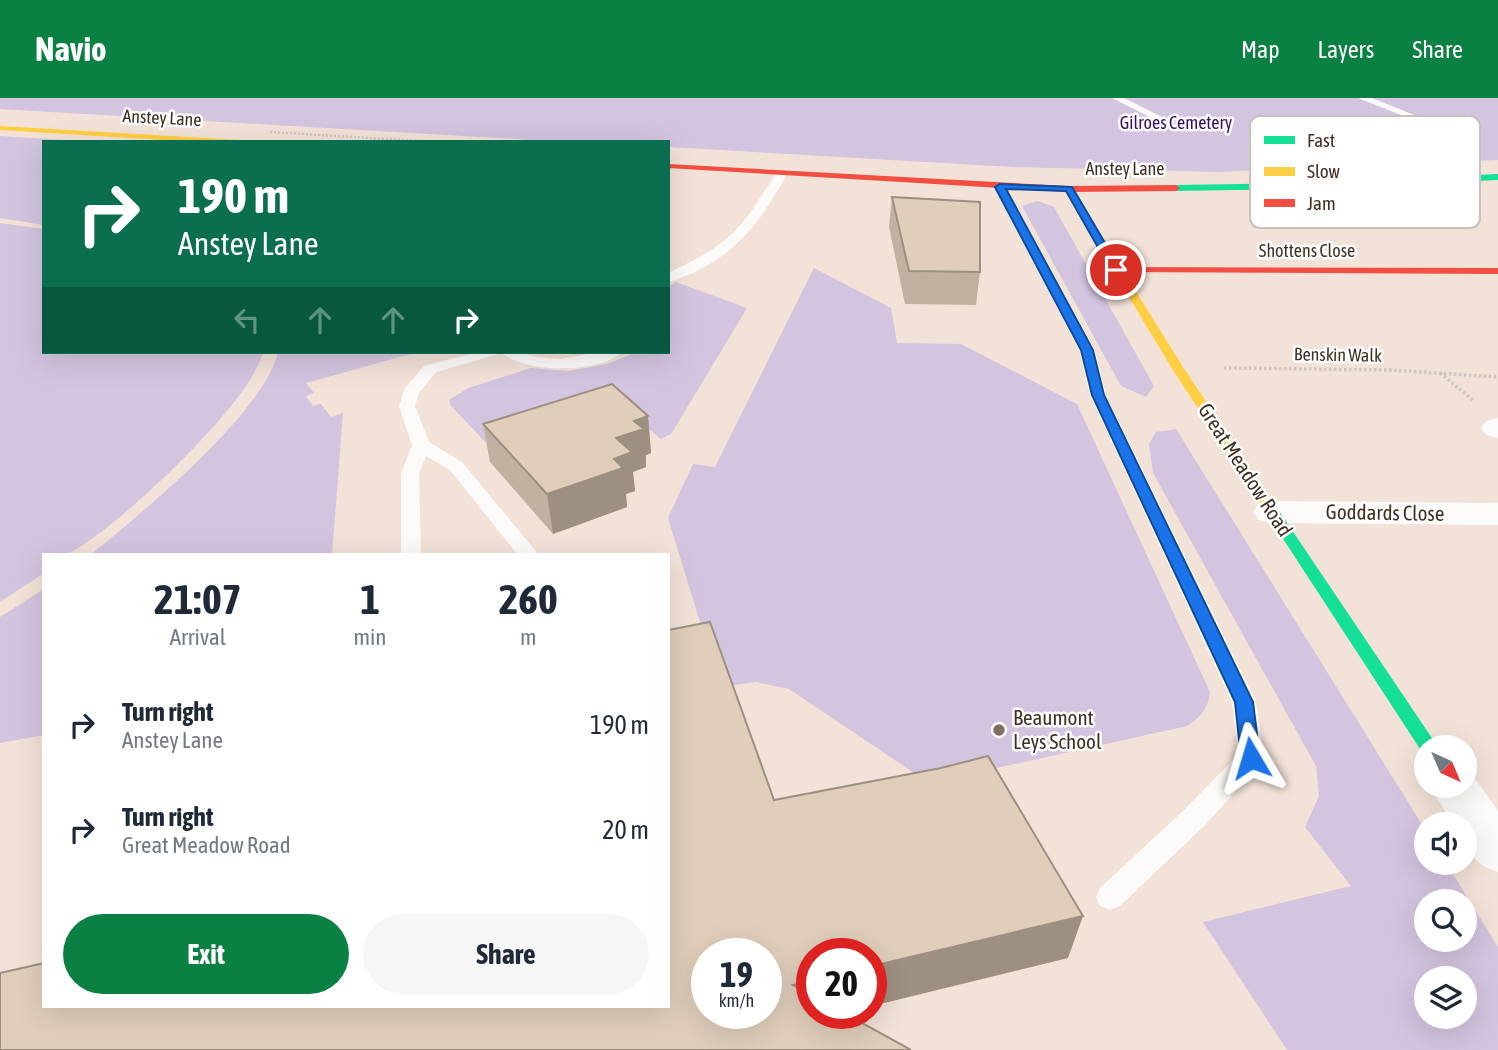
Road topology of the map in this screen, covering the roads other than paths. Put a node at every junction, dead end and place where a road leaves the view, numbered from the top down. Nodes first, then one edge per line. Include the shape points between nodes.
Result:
1 (1117, 98) edge
2 (1363, 98) edge
3 (1411, 116) edge
4 (1165, 121) dead end
5 (0, 128) edge
6 (205, 140) edge
7 (670, 166) edge
8 (782, 172) junction
9 (1498, 177) edge
10 (1480, 178) edge
11 (1000, 187) junction
12 (1250, 187) edge
13 (1069, 189) junction
14 (1116, 270) junction
15 (1498, 271) edge
16 (670, 277) edge
17 (487, 354) edge
18 (514, 354) edge
19 (608, 354) edge
20 (421, 445) junction
21 (1272, 512) junction
22 (1498, 514) edge
23 (411, 553) edge
24 (527, 553) edge
25 (1421, 735) edge
26 (1462, 798) edge
27 (1498, 851) edge
28 (1110, 897) dead end

1 - 4 lane
2 - 3 lane
5 - 6 main road, Anstey Lane
7 - 8 main road, Anstey Lane
8 - 11 main road, Anstey Lane
8 - 16 lane via 747,232 729,248
9 - 10 main road, Anstey Lane
11 - 13 main road, Anstey Lane
11 - 28 lane via 1087,350 1098,395 1244,702 1251,758
12 - 13 main road, Anstey Lane
13 - 14 main road, Great Meadow Road
14 - 15 main road, Shottens Close
14 - 21 main road, Great Meadow Road
17 - 20 lane via 430,369 411,392 407,405
18 - 19 lane via 548,363
20 - 23 lane via 410,474
20 - 24 lane via 456,467
21 - 22 street, Goddards Close
21 - 25 main road, Great Meadow Road
26 - 27 street

